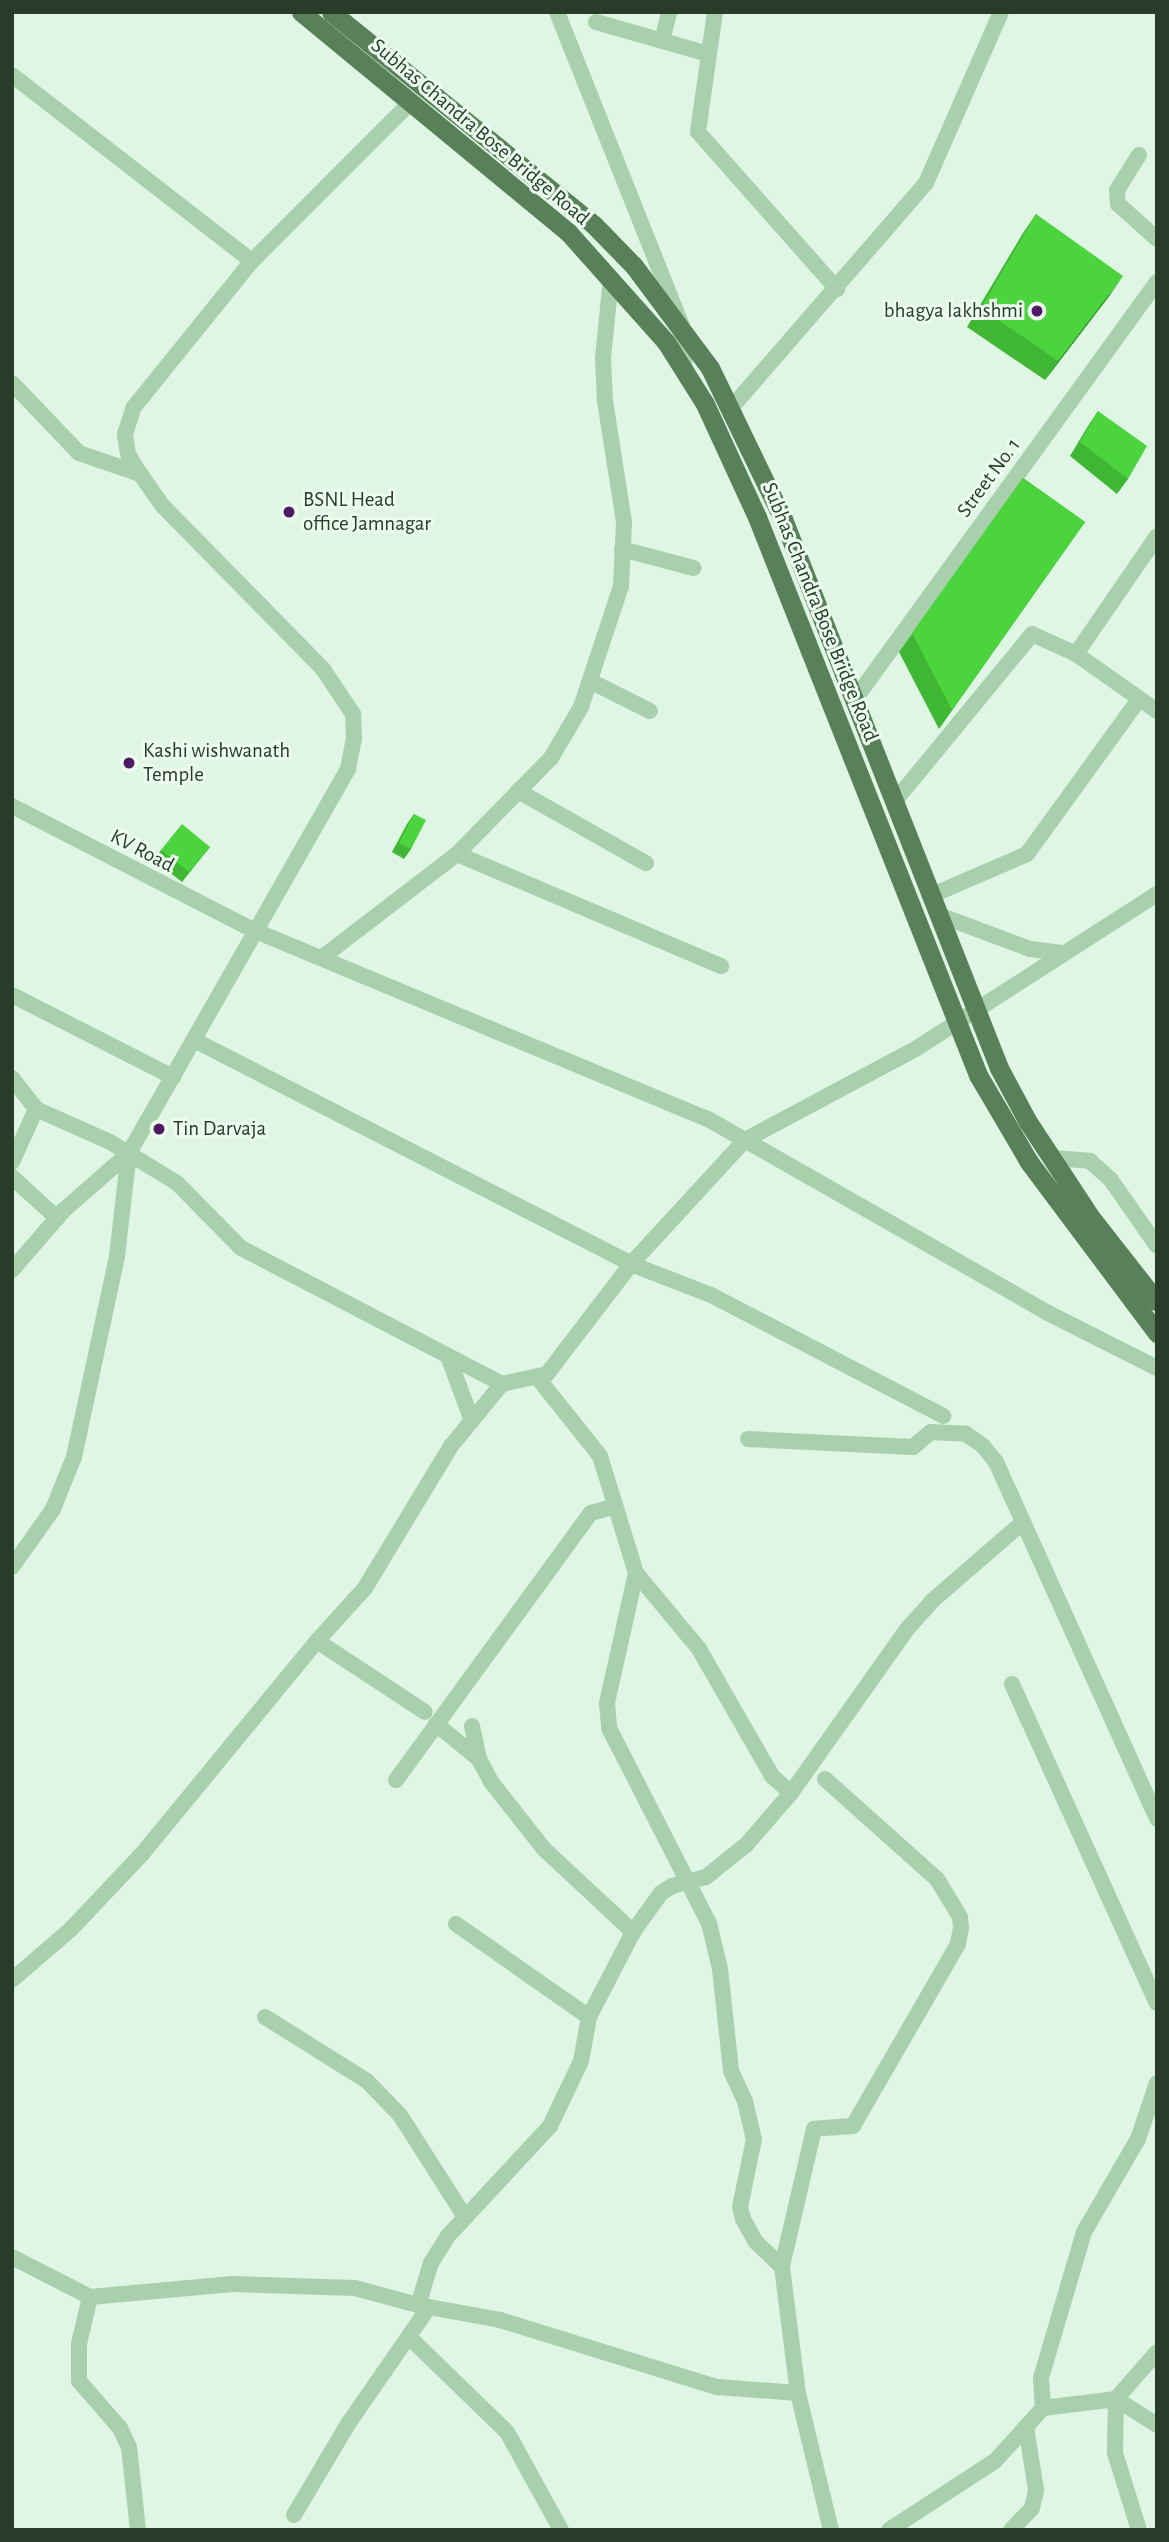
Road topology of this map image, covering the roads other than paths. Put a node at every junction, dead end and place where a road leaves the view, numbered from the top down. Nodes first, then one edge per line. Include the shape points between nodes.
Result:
1 (301, 12) edge
2 (331, 12) edge
3 (557, 12) edge
4 (669, 12) edge
5 (715, 12) edge
6 (1001, 12) edge
7 (596, 22) dead end
8 (662, 41) junction
9 (708, 54) junction
10 (12, 75) edge
11 (411, 102) junction
12 (1139, 155) dead end
13 (1157, 239) edge
14 (252, 261) junction
15 (611, 278) junction
16 (1157, 282) edge
17 (837, 289) junction
18 (682, 326) junction
19 (685, 372) junction
20 (12, 383) edge
21 (732, 407) junction
22 (140, 474) junction
23 (1157, 536) edge
24 (622, 549) junction
25 (694, 568) dead end
26 (1076, 654) junction
27 (590, 681) junction
28 (855, 699) junction
29 (1139, 699) junction
30 (650, 711) dead end
31 (1157, 711) edge
32 (518, 791) junction
33 (895, 802) junction
34 (12, 806) edge
35 (457, 854) junction
36 (646, 863) dead end
37 (1157, 894) edge
38 (930, 895) junction
39 (939, 915) junction
40 (253, 930) junction
41 (1062, 953) junction
42 (324, 957) junction
43 (722, 966) dead end
44 (12, 995) edge
45 (975, 1012) junction
46 (956, 1020) junction
47 (194, 1040) junction
48 (173, 1077) junction
49 (12, 1078) edge
50 (36, 1109) junction
51 (745, 1140) junction
52 (129, 1153) junction
53 (1051, 1158) junction
54 (12, 1162) edge
55 (12, 1177) edge
56 (57, 1218) junction
57 (1157, 1246) edge
58 (631, 1265) junction
59 (12, 1270) edge
60 (1157, 1302) edge
61 (1157, 1333) edge
62 (448, 1356) junction
63 (1157, 1368) edge
64 (537, 1377) junction
65 (502, 1384) junction
66 (943, 1416) dead end
67 (471, 1421) junction
68 (748, 1439) dead end
69 (615, 1506) junction
70 (1022, 1523) junction
71 (12, 1567) edge
72 (636, 1573) junction
73 (317, 1641) junction
74 (1012, 1684) dead end
75 (431, 1718) junction
76 (472, 1726) dead end
77 (478, 1759) junction
78 (825, 1779) dead end
79 (396, 1780) dead end
80 (792, 1793) junction
81 (1157, 1819) edge
82 (692, 1884) junction
83 (456, 1924) dead end
84 (633, 1933) junction
85 (12, 1980) edge
86 (1157, 2003) edge
87 (265, 2017) dead end
88 (589, 2017) junction
89 (1157, 2083) edge
90 (465, 2217) junction
91 (12, 2257) edge
92 (782, 2267) junction
93 (90, 2297) junction
94 (424, 2306) junction
95 (409, 2337) junction
96 (1157, 2352) edge
97 (798, 2393) junction
98 (1116, 2399) junction
99 (1043, 2408) junction
100 (1157, 2425) edge
101 (1026, 2427) junction
102 (295, 2515) dead end
103 (138, 2530) edge
104 (561, 2530) edge
105 (831, 2530) edge
106 (889, 2530) edge
107 (1011, 2530) edge
108 (1139, 2530) edge

1 - 11 main road, Subhas Chandra Bose Bridge Road
2 - 18 main road, Subhas Chandra Bose Bridge Road via 594,225
3 - 18 street
4 - 8 street
5 - 9 street
6 - 17 street via 926,183
7 - 8 street
8 - 9 street
9 - 17 street via 698,132
10 - 14 street
11 - 14 street
11 - 15 main road, Subhas Chandra Bose Bridge Road via 568,233
12 - 13 street via 1117,190 1118,204
14 - 22 street via 134,407 125,434 128,454
15 - 19 main road, Subhas Chandra Bose Bridge Road via 666,342
15 - 24 street via 605,390 624,522
16 - 28 street, Street No. 1
17 - 21 street
18 - 19 street
18 - 21 main road, Subhas Chandra Bose Bridge Road
19 - 46 main road, Subhas Chandra Bose Bridge Road via 705,404 757,517
20 - 22 street via 79,453
21 - 28 main road, Subhas Chandra Bose Bridge Road via 783,519
22 - 40 street via 162,505 323,669 353,714 348,769
23 - 26 street
24 - 25 street
24 - 27 street via 621,586
26 - 29 street
26 - 33 street via 1041,635 1027,638
27 - 30 street
27 - 32 street via 581,707 551,758
28 - 33 main road, Subhas Chandra Bose Bridge Road
29 - 31 street
29 - 38 street via 1027,854
32 - 35 street
32 - 36 street
33 - 38 main road, Subhas Chandra Bose Bridge Road
34 - 40 street, KV Road
35 - 42 street
35 - 43 street
37 - 41 street
38 - 39 main road, Subhas Chandra Bose Bridge Road
39 - 41 street via 1030,949
39 - 45 main road, Subhas Chandra Bose Bridge Road
40 - 42 street, KV Road
40 - 47 street
41 - 45 street
42 - 51 street, KV Road via 708,1119
44 - 48 street
45 - 46 street
45 - 53 main road, Subhas Chandra Bose Bridge Road via 999,1068
46 - 51 street via 905,1055
46 - 61 main road, Subhas Chandra Bose Bridge Road via 978,1075 1029,1162
47 - 48 street
47 - 58 street
48 - 52 street
49 - 50 street
50 - 52 street
50 - 54 street
51 - 58 street
51 - 63 street, KV Road via 1060,1319
52 - 56 street
52 - 62 street via 177,1183 241,1248
52 - 71 street via 117,1256 74,1457 53,1509
53 - 57 street via 1090,1161 1111,1180
53 - 60 main road, Subhas Chandra Bose Bridge Road
55 - 56 street
56 - 59 street
58 - 64 street via 547,1374
58 - 66 street via 711,1295
62 - 65 street
62 - 67 street
64 - 65 street
64 - 69 street via 600,1456
65 - 67 street
67 - 73 street via 365,1588
68 - 70 street via 913,1447 931,1432 966,1434 996,1462
69 - 72 street
69 - 75 street via 592,1513
70 - 80 street via 932,1601 908,1628
70 - 81 street
72 - 80 street via 699,1649 772,1776
72 - 82 street via 607,1703 609,1728
73 - 75 street
73 - 85 street via 142,1854 71,1929
74 - 86 street
75 - 77 street
75 - 79 street
76 - 77 street
77 - 84 street via 544,1849
78 - 92 street via 937,1879 960,1917 961,1928 958,1944 855,2123 847,2130 814,2129
80 - 82 street via 746,1845 719,1869
82 - 84 street via 667,1889
82 - 92 street via 716,1945 731,2071 745,2101 754,2139 740,2207 756,2242
83 - 88 street
84 - 88 street
87 - 90 street via 367,2081 400,2115
88 - 90 street via 581,2061 550,2126
89 - 99 street via 1138,2139 1084,2232 1041,2378
90 - 94 street via 438,2249
91 - 93 street
92 - 97 street
93 - 94 street via 232,2284 293,2285 355,2288
93 - 103 street via 79,2344 79,2381 120,2427 129,2447
94 - 95 street
94 - 97 street via 500,2320 717,2387
95 - 102 street via 348,2424
95 - 104 street via 507,2432
96 - 98 street
97 - 105 street
98 - 99 street
98 - 100 street
98 - 108 street via 1115,2453
99 - 101 street
101 - 106 street via 995,2461
101 - 107 street via 1037,2490 1032,2508

